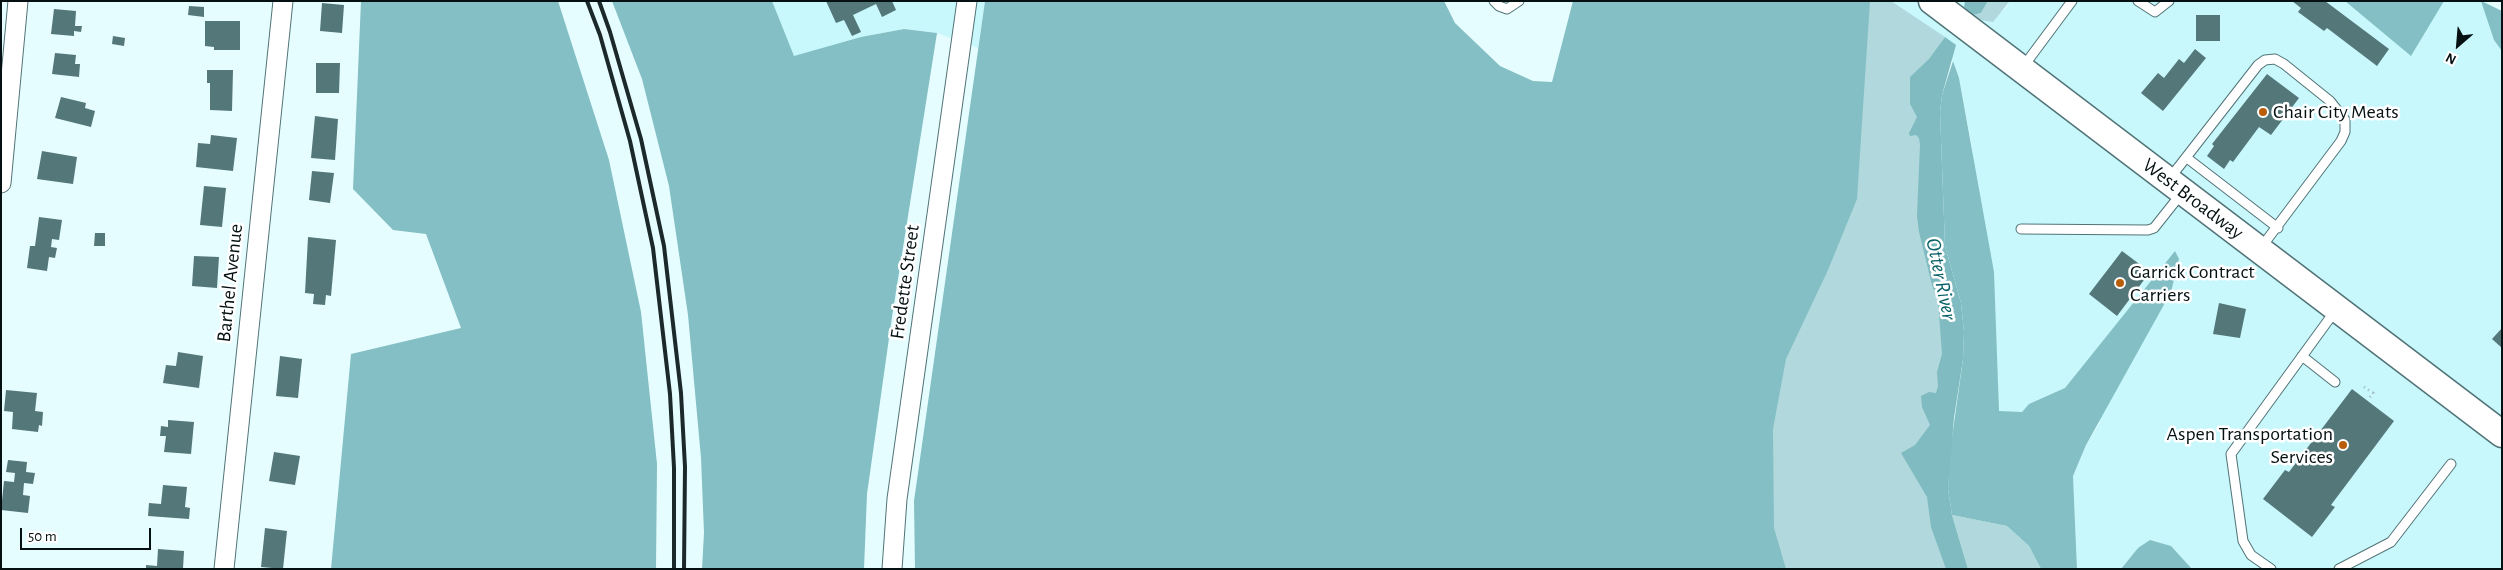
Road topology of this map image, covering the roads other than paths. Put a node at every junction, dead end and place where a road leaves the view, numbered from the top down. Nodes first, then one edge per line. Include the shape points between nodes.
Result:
1 (18, 1) edge
2 (283, 1) edge
3 (967, 1) edge
4 (1494, 1) edge
5 (1520, 1) edge
6 (1932, 1) edge
7 (2072, 1) edge
8 (2138, 1) edge
9 (2169, 1) edge
10 (2022, 69) junction
11 (2187, 158) junction
12 (1, 182) edge
13 (2175, 186) junction
14 (2278, 228) junction
15 (2021, 229) dead end
16 (2259, 250) junction
17 (2337, 309) junction
18 (2302, 356) junction
19 (2335, 382) dead end
20 (2502, 434) edge
21 (2451, 464) dead end
22 (224, 569) edge
23 (892, 569) edge
24 (2271, 569) edge
25 (2339, 569) edge

1 - 12 street
2 - 22 street, Barthel Avenue
3 - 23 street, Fredette Street via 897,499
4 - 5 lane via 1506,9
6 - 10 main road, West Broadway
7 - 10 lane
8 - 9 lane via 2154,12
10 - 13 main road, West Broadway
11 - 13 lane
11 - 14 lane
11 - 14 lane via 2258,65 2275,59 2284,64 2330,101 2345,120 2345,132
13 - 15 lane via 2159,223 2148,230
13 - 16 main road, West Broadway
14 - 16 lane
16 - 17 main road, West Broadway
17 - 18 lane
17 - 20 main road, West Broadway
18 - 19 lane
18 - 24 lane via 2237,443 2230,458 2243,541 2251,555
21 - 25 lane via 2391,542

